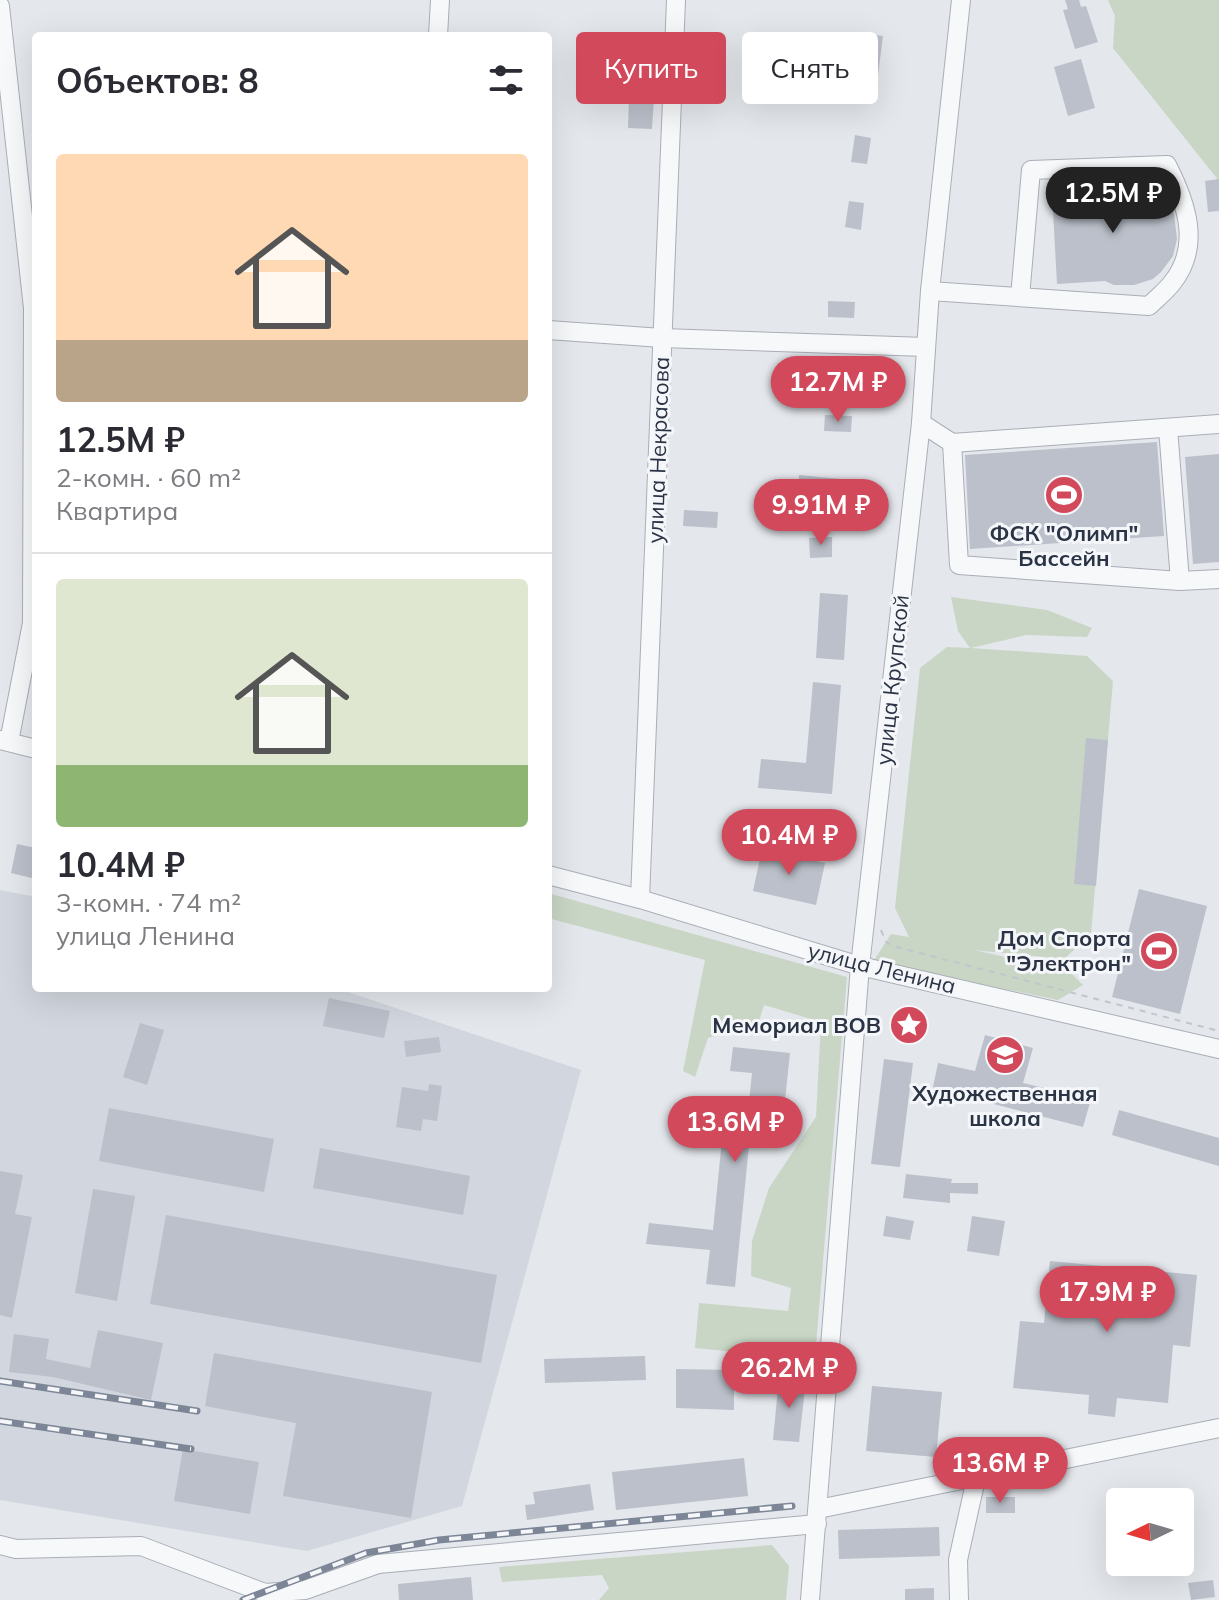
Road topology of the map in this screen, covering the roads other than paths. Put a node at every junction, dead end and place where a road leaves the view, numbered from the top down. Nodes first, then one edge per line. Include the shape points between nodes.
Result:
1 (440, 0) edge
2 (676, 0) edge
3 (961, 0) edge
4 (0, 6) edge
5 (438, 32) edge
6 (32, 290) edge
7 (930, 291) junction
8 (1020, 297) junction
9 (552, 330) edge
10 (662, 338) junction
11 (926, 347) junction
12 (921, 423) junction
13 (1219, 424) edge
14 (1168, 428) junction
15 (952, 443) junction
16 (1219, 579) edge
17 (1180, 581) junction
18 (32, 623) edge
19 (5, 741) edge
20 (32, 748) edge
21 (552, 876) edge
22 (640, 899) junction
23 (860, 966) junction
24 (1219, 1049) edge
25 (1219, 1430) edge
26 (976, 1479) junction
27 (817, 1516) junction
28 (0, 1545) edge
29 (810, 1600) edge
30 (959, 1600) edge

1 - 5 street
2 - 10 street, улица Некрасова
3 - 7 street, улица Крупской
4 - 6 street
7 - 8 street
7 - 11 street, улица Крупской
8 - 8 street via 1149,306 1173,282 1185,259 1190,228 1182,193 1167,165 1031,170
9 - 10 street
10 - 11 street
10 - 22 street, улица Некрасова
11 - 12 street, улица Крупской
12 - 15 street
12 - 23 street, улица Крупской
13 - 14 street
14 - 15 street
14 - 17 street
15 - 17 street via 959,565
16 - 17 street
18 - 19 street
19 - 20 street
21 - 22 street, улица Ленина
22 - 23 street, улица Ленина
23 - 24 street, улица Ленина
23 - 27 street, улица Крупской
25 - 26 street
26 - 27 street
26 - 30 street via 958,1560
27 - 28 street via 378,1564 305,1590 265,1593 141,1546
27 - 29 street, улица Крупской

